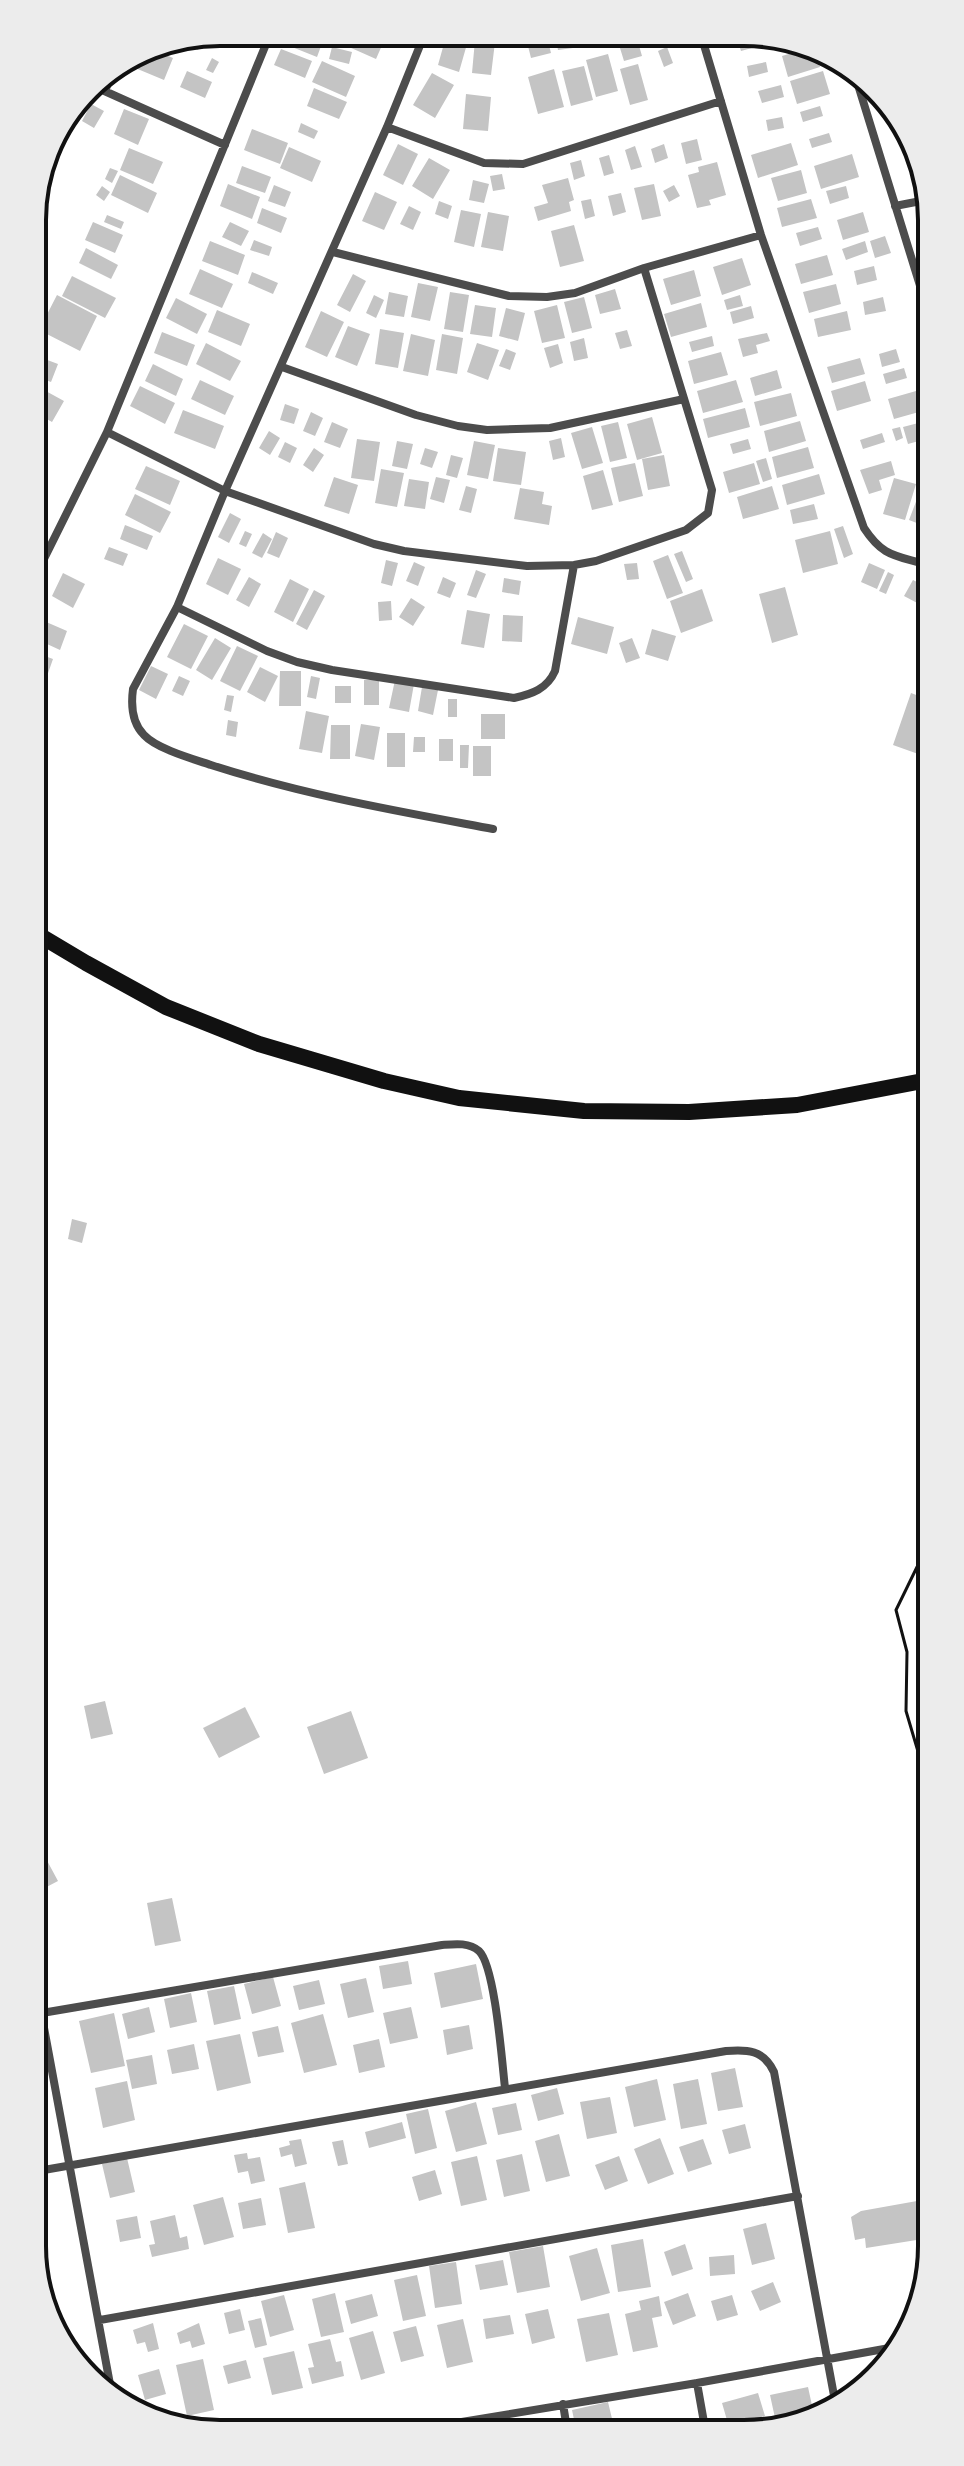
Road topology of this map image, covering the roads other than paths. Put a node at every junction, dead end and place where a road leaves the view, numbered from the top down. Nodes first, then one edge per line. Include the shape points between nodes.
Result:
1 (265, 46) edge
2 (420, 46) edge
3 (704, 46) edge
4 (106, 88) edge
5 (105, 91) joint
6 (860, 91) edge
7 (721, 101) junction
8 (387, 127) junction
9 (225, 145) junction
10 (917, 202) edge
11 (895, 206) junction
12 (761, 235) junction
13 (333, 252) junction
14 (644, 268) junction
15 (918, 279) edge
16 (282, 367) junction
17 (684, 399) junction
18 (107, 432) junction
19 (225, 491) junction
20 (46, 555) edge
21 (918, 562) edge
22 (574, 565) junction
23 (177, 607) junction
24 (493, 829) dead end
25 (46, 939) edge
26 (918, 1082) edge
27 (46, 2012) edge
28 (46, 2034) edge
29 (505, 2088) junction
30 (71, 2165) junction
31 (46, 2170) edge
32 (798, 2196) junction
33 (100, 2320) junction
34 (884, 2349) edge
35 (828, 2360) junction
36 (110, 2380) edge
37 (697, 2383) junction
38 (834, 2395) edge
39 (563, 2404) junction
40 (471, 2420) edge
41 (566, 2420) edge
42 (704, 2420) edge

1 - 9 street
2 - 8 street
3 - 7 street
4 - 5 street
5 - 9 street
6 - 11 street
7 - 8 street via 523,164 484,163
7 - 12 street
8 - 13 street
9 - 18 street
10 - 11 street
11 - 15 street
12 - 14 street
12 - 21 street via 864,528 885,552
13 - 14 street via 509,296 575,293
13 - 16 street
14 - 17 street
16 - 17 street via 377,403 487,430 550,428
16 - 19 street
17 - 22 street via 712,490 708,513 686,530
18 - 19 street
18 - 20 street
19 - 22 street via 404,551 527,566
19 - 23 street
22 - 23 street via 555,671 530,695 514,698 297,662
23 - 24 street via 133,689 133,713 150,740 308,794
25 - 26 main road via 166,1007 259,1044 459,1098 584,1111 689,1112 797,1105
27 - 29 street via 442,1945 469,1945 489,1969
28 - 30 street
29 - 30 street
29 - 32 street via 751,2051 765,2057 774,2072
30 - 31 street
30 - 33 street
32 - 33 street
32 - 35 street
33 - 36 street
34 - 35 street
35 - 37 street
35 - 38 street
37 - 39 street
37 - 42 street
39 - 40 street
39 - 41 street

